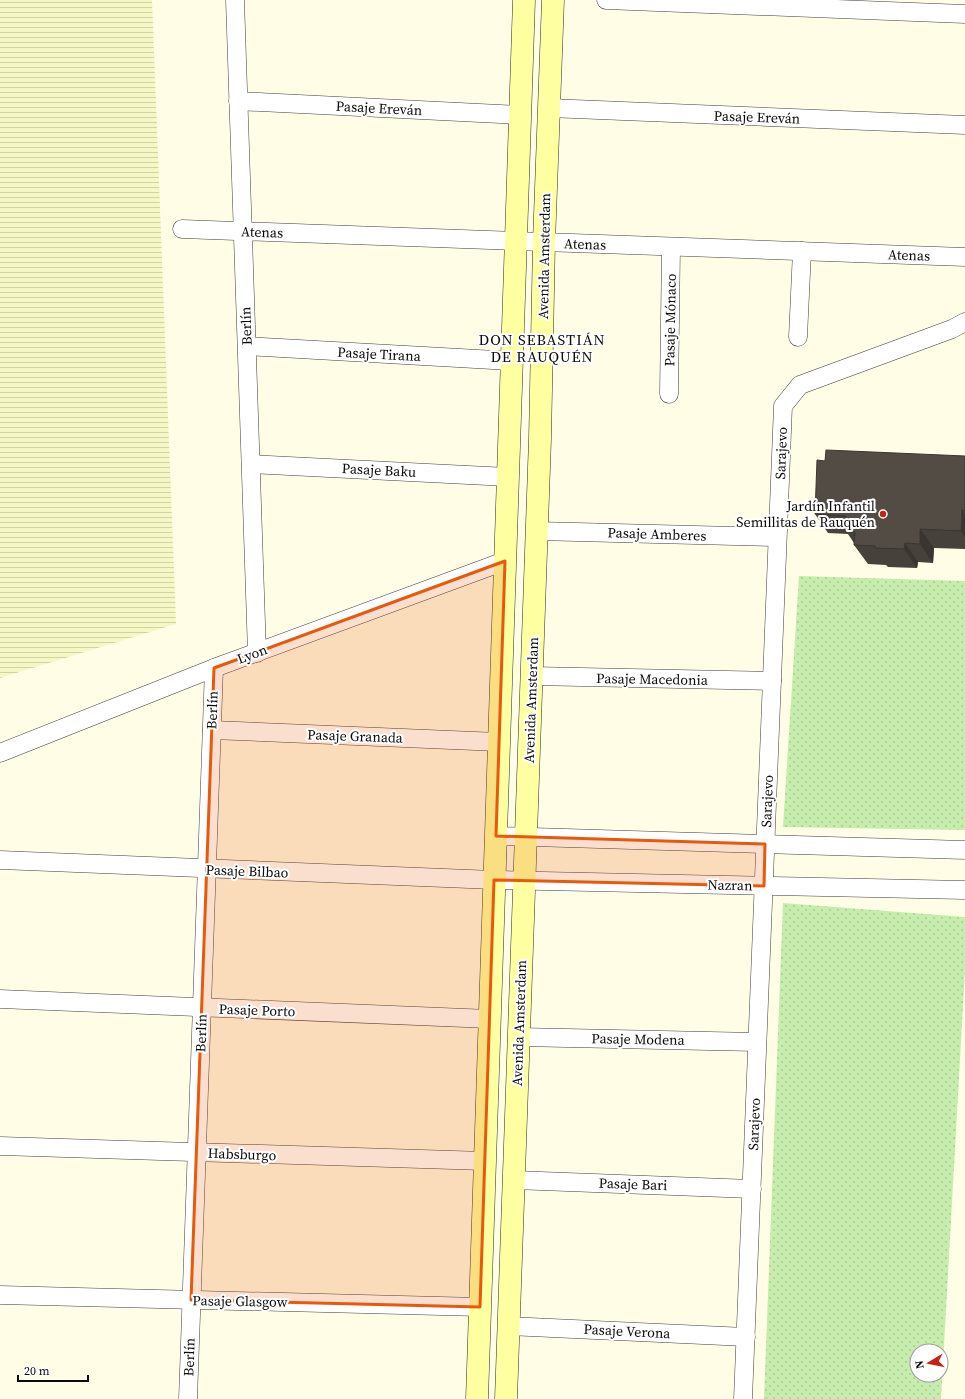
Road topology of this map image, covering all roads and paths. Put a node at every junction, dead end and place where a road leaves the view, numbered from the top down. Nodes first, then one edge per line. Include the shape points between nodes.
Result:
1 (235, 0) edge
2 (524, 0) edge
3 (553, 0) edge
4 (606, 0) edge
5 (702, 2) edge
6 (965, 14) edge
7 (238, 101) junction
8 (548, 108) junction
9 (520, 115) junction
10 (965, 125) edge
11 (182, 229) dead end
12 (243, 231) junction
13 (516, 241) junction
14 (544, 242) junction
15 (671, 247) junction
16 (802, 252) junction
17 (965, 257) edge
18 (965, 322) edge
19 (798, 337) dead end
20 (247, 346) junction
21 (512, 361) junction
22 (669, 394) dead end
23 (251, 464) junction
24 (508, 477) junction
25 (537, 531) junction
26 (777, 537) junction
27 (505, 561) junction
28 (257, 652) junction
29 (214, 668) junction
30 (532, 676) junction
31 (772, 682) junction
32 (212, 730) junction
33 (499, 742) junction
34 (0, 753) edge
35 (496, 836) junction
36 (526, 836) junction
37 (765, 844) junction
38 (965, 850) edge
39 (0, 860) edge
40 (207, 869) junction
41 (494, 880) junction
42 (524, 880) junction
43 (764, 886) junction
44 (965, 890) edge
45 (0, 999) edge
46 (202, 1008) junction
47 (490, 1019) junction
48 (519, 1036) junction
49 (757, 1042) junction
50 (0, 1146) edge
51 (197, 1152) junction
52 (485, 1161) junction
53 (514, 1180) junction
54 (752, 1188) junction
55 (0, 1295) edge
56 (191, 1300) junction
57 (480, 1307) junction
58 (508, 1326) junction
59 (746, 1337) junction
60 (188, 1399) edge
61 (477, 1399) edge
62 (506, 1399) edge
63 (743, 1399) edge

1 - 7 street, Berlín
2 - 9 street, Avenida Amsterdam
3 - 8 street, Avenida Amsterdam
4 - 5 street
5 - 6 street
7 - 9 street, Pasaje Ereván
7 - 12 street, Berlín
8 - 10 street, Pasaje Ereván
8 - 14 street, Avenida Amsterdam
9 - 13 street, Avenida Amsterdam
11 - 12 street, Atenas
12 - 13 street, Atenas
12 - 20 street, Berlín
13 - 14 street, Atenas
13 - 21 street, Avenida Amsterdam
14 - 15 street, Atenas
14 - 25 street, Avenida Amsterdam
15 - 16 street, Atenas
15 - 22 street, Pasaje Mónaco
16 - 17 street, Atenas
16 - 19 street
18 - 26 street, Sarajevo via 800,385 783,406
20 - 21 street, Pasaje Tirana
20 - 23 street, Berlín
21 - 24 street, Avenida Amsterdam
23 - 24 street, Pasaje Baku
23 - 28 street, Berlín
24 - 27 street, Avenida Amsterdam
25 - 26 street, Pasaje Amberes
25 - 30 street, Avenida Amsterdam
26 - 31 street, Sarajevo
27 - 28 street, Lyon
27 - 33 street, Avenida Amsterdam
28 - 29 street, Lyon
29 - 32 street, Berlín
29 - 34 street, Lyon
30 - 31 street, Pasaje Macedonia
30 - 36 street, Avenida Amsterdam
31 - 37 street, Sarajevo
32 - 33 street, Pasaje Granada
32 - 40 street, Berlín
33 - 35 street, Avenida Amsterdam
35 - 36 street
35 - 41 street, Avenida Amsterdam
36 - 37 street
36 - 42 street, Avenida Amsterdam
37 - 38 street
37 - 43 street, Sarajevo
39 - 40 street, Pasaje Bilbao
40 - 41 street, Pasaje Bilbao
40 - 46 street, Berlín
41 - 42 street, Nazran
41 - 47 street, Avenida Amsterdam
42 - 43 street, Nazran
42 - 48 street, Avenida Amsterdam
43 - 44 street, Nazran
43 - 49 street, Sarajevo
45 - 46 street, Pasaje Porto
46 - 47 street, Pasaje Porto
46 - 51 street, Berlín
47 - 52 street, Avenida Amsterdam
48 - 49 street, Pasaje Modena
48 - 53 street, Avenida Amsterdam
49 - 54 street, Sarajevo
50 - 51 street, Habsburgo
51 - 52 street, Habsburgo
51 - 56 street, Berlín
52 - 57 street, Avenida Amsterdam
53 - 54 street, Pasaje Bari
53 - 58 street, Avenida Amsterdam
54 - 59 street, Sarajevo
55 - 56 street, Pasaje Glasgow
56 - 57 street, Pasaje Glasgow
56 - 60 street, Berlín
57 - 61 street, Avenida Amsterdam
58 - 59 street, Pasaje Verona
58 - 62 street, Avenida Amsterdam
59 - 63 street, Sarajevo

